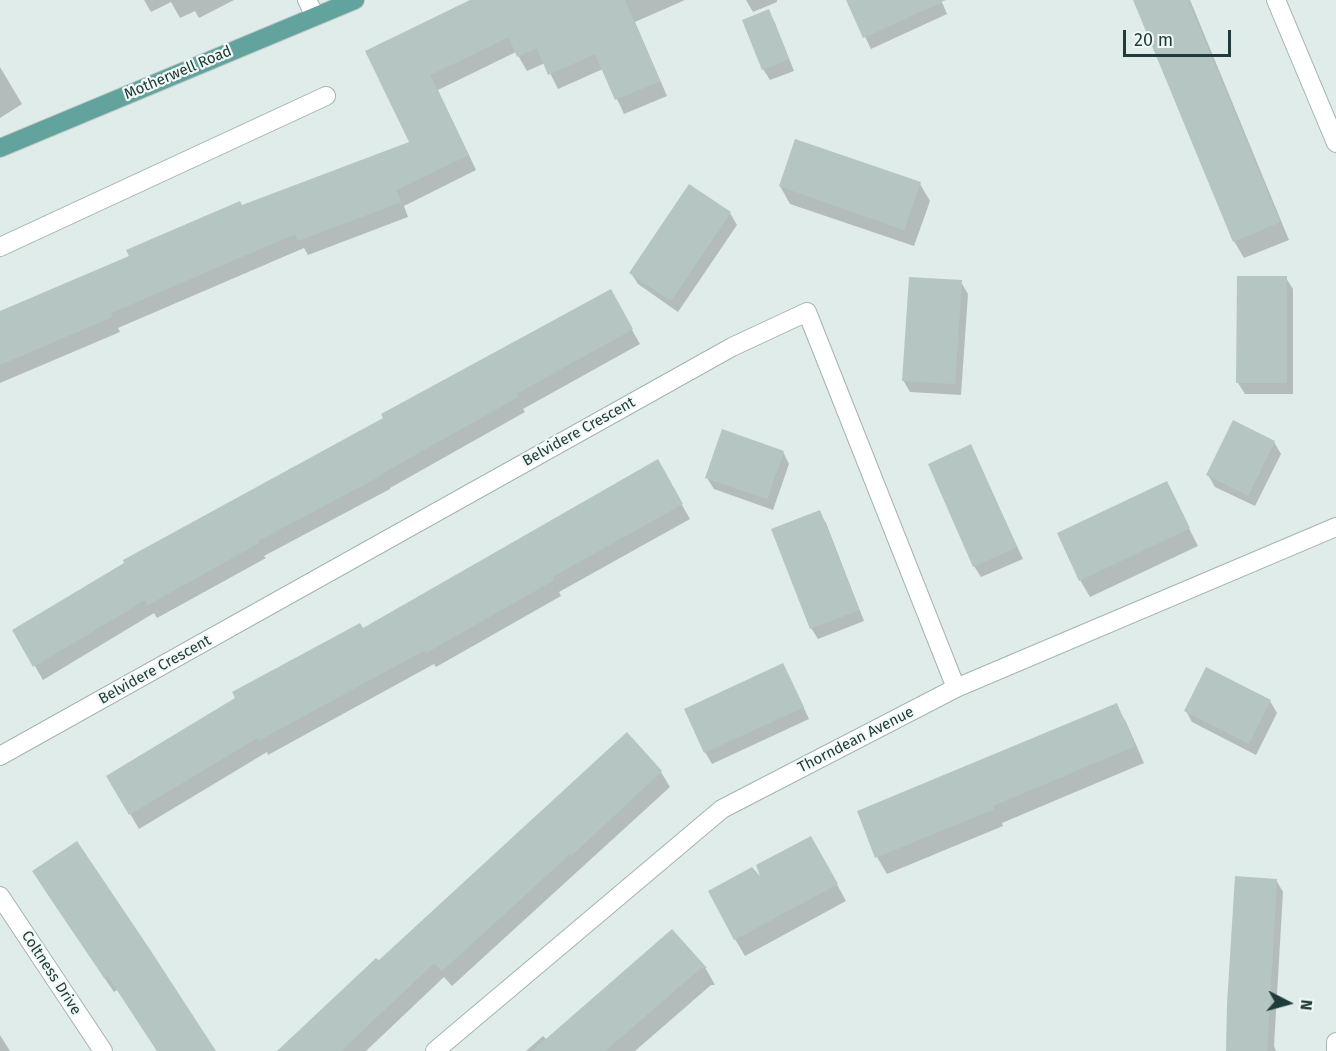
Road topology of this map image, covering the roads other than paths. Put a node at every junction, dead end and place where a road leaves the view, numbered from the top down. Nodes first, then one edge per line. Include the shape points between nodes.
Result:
1 (356, 0) edge
2 (1276, 0) edge
3 (311, 8) edge
4 (326, 96) dead end
5 (1336, 143) edge
6 (0, 148) edge
7 (0, 247) edge
8 (1336, 527) edge
9 (956, 688) junction
10 (0, 756) edge
11 (0, 896) edge
12 (1336, 1042) edge
13 (103, 1051) edge
14 (435, 1051) edge
15 (1336, 1051) edge

1 - 3 main road, Motherwell Road
2 - 5 street
3 - 6 main road, Motherwell Road
4 - 7 street
8 - 9 street, Thorndean Avenue
9 - 10 street, Belvidere Crescent via 807,312 732,347
9 - 14 street, Thorndean Avenue via 722,809
11 - 13 street, Coltness Drive
12 - 15 street

